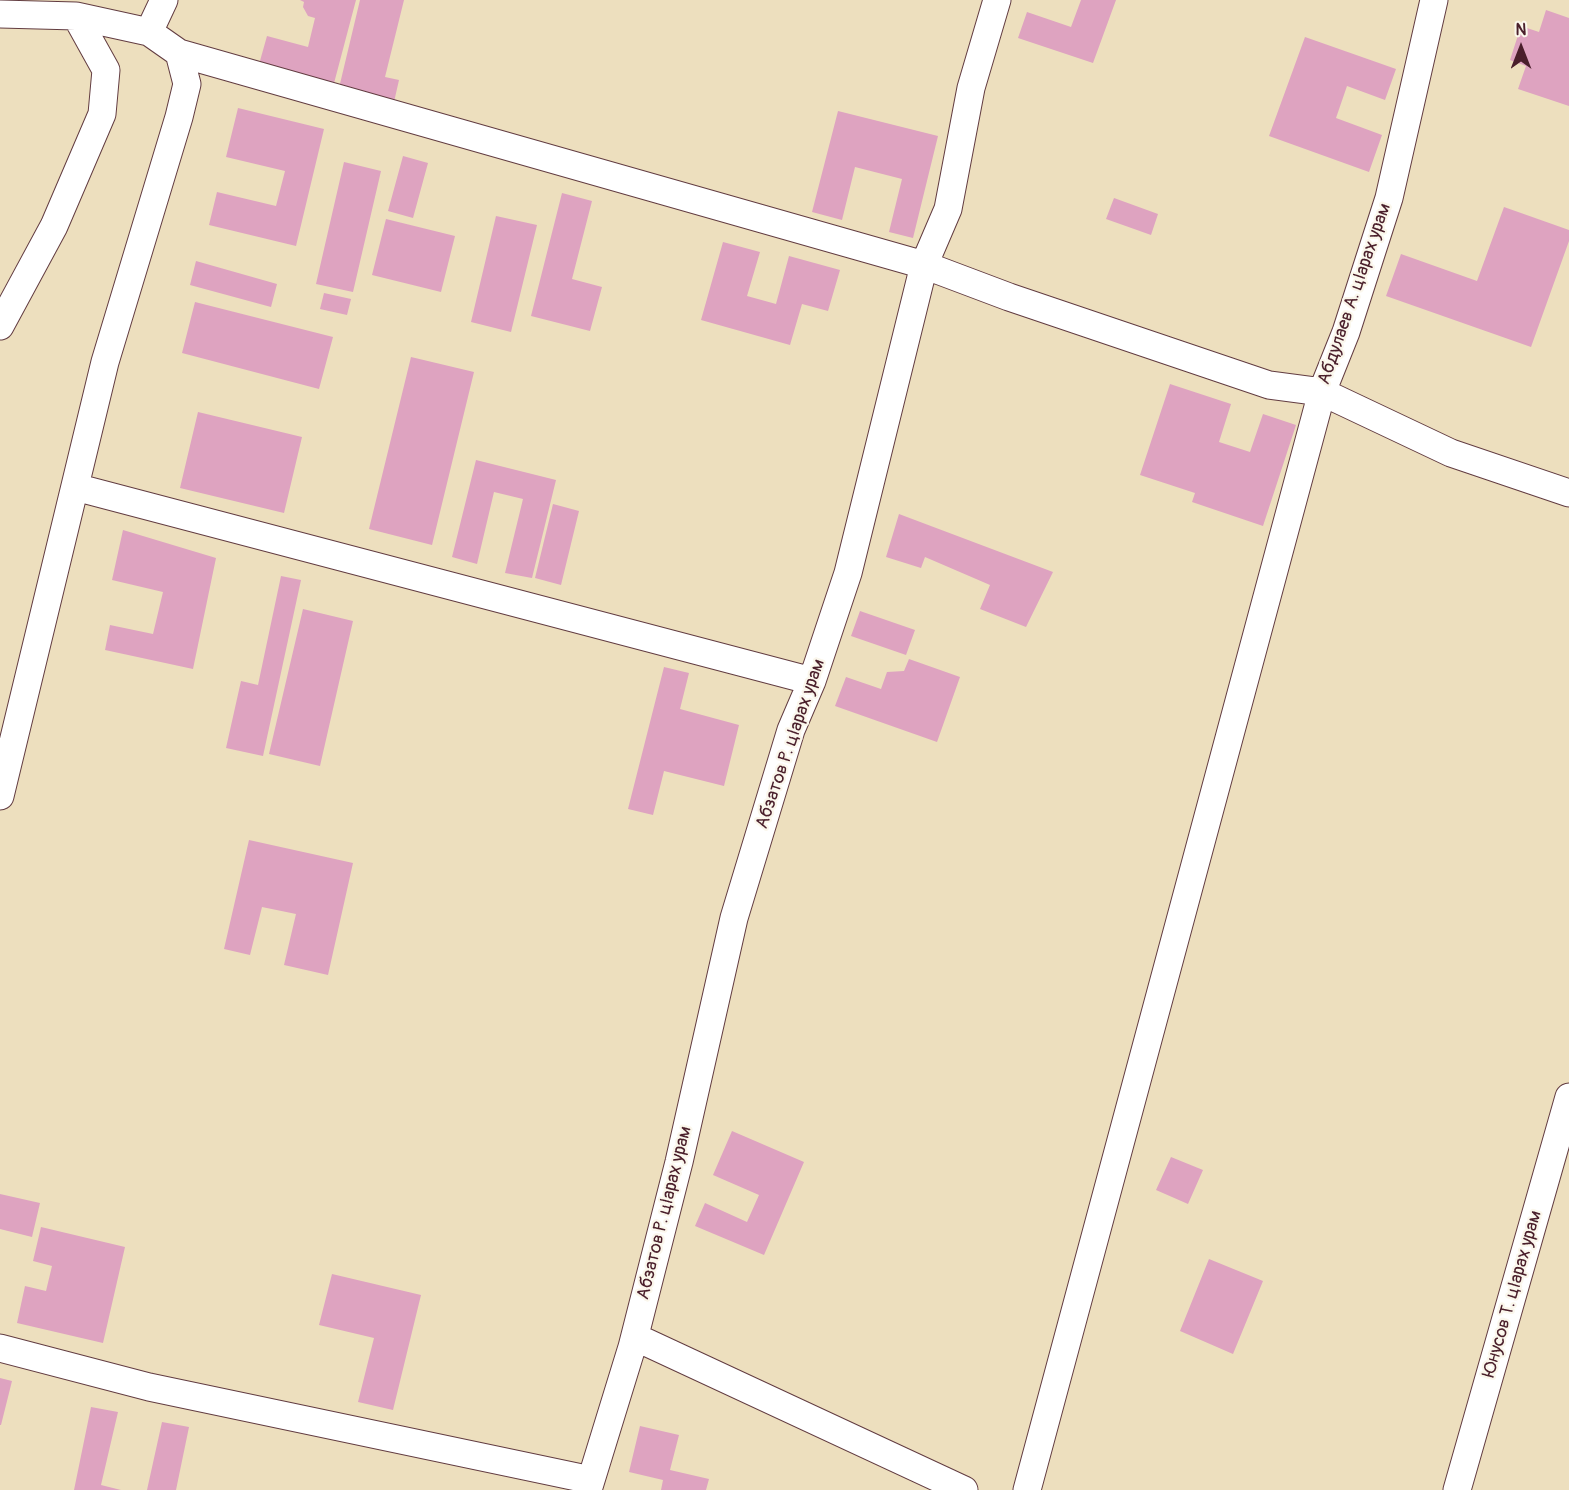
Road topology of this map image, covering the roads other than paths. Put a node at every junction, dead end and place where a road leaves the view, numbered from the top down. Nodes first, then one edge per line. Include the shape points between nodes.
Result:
1 (164, 0) edge
2 (997, 0) edge
3 (1434, 0) edge
4 (0, 14) edge
5 (76, 16) junction
6 (149, 32) junction
7 (179, 54) junction
8 (924, 265) junction
9 (0, 326) edge
10 (1322, 392) junction
11 (75, 487) junction
12 (1569, 493) edge
13 (812, 681) junction
14 (0, 796) edge
15 (1569, 1097) edge
16 (635, 1337) junction
17 (0, 1348) edge
18 (590, 1485) edge
19 (964, 1490) edge
20 (1027, 1490) edge
21 (1457, 1490) edge

1 - 6 street
2 - 8 street, Абзатов Р. цIарах урам via 971,88 948,210
3 - 10 street, Абдулаев А. цIарах урам via 1389,198 1346,332
4 - 5 street
5 - 6 street
5 - 9 street via 106,70 102,114 54,226
6 - 7 street
7 - 8 street, Абдулаев А. цIарах урам
7 - 11 street via 186,84 184,95 105,362
8 - 10 street, Абдулаев А. цIарах урам via 1269,385
8 - 13 street, Абзатов Р. цIарах урам via 848,573
10 - 12 street via 1451,453
10 - 20 street
11 - 13 street
11 - 14 street
13 - 16 street, Абзатов Р. цIарах урам via 791,730 734,918
15 - 21 street, Юнусов Т. цIарах урам
16 - 18 street, Абзатов Р. цIарах урам
16 - 19 street
17 - 18 street via 149,1387

